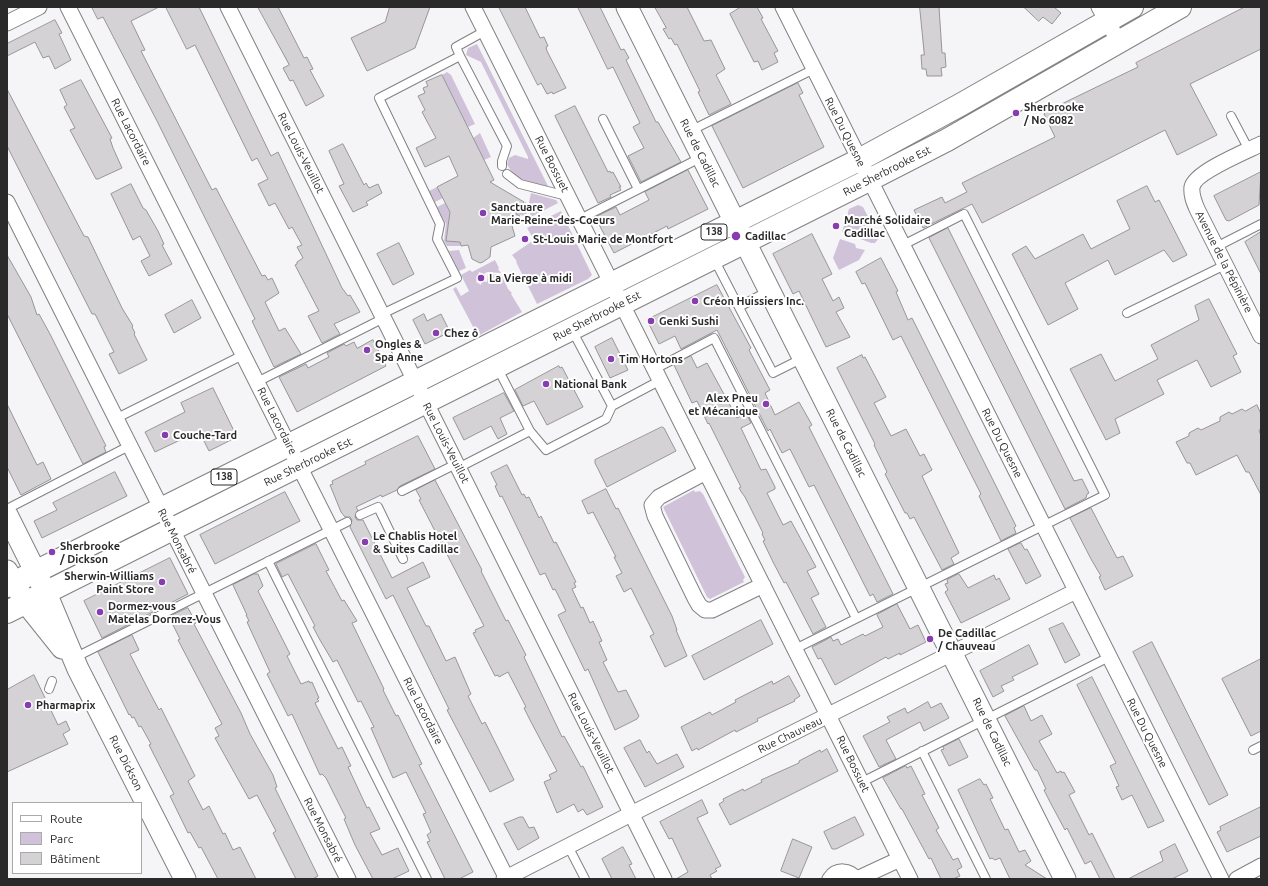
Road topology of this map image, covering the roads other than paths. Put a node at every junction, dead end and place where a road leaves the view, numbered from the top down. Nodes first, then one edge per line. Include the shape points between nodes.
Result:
1 (39, 7) edge
2 (68, 7) edge
3 (228, 7) edge
4 (473, 7) edge
5 (627, 7) edge
6 (782, 7) edge
7 (1132, 7) edge
8 (1180, 7) edge
9 (1103, 14) edge
10 (7, 23) edge
11 (485, 31) junction
12 (1119, 42) junction
13 (460, 56) junction
14 (814, 69) junction
15 (1231, 116) dead end
16 (603, 119) dead end
17 (690, 132) junction
18 (1255, 147) edge
19 (702, 157) junction
20 (859, 160) junction
21 (502, 166) dead end
22 (507, 174) dead end
23 (869, 180) junction
24 (638, 189) junction
25 (568, 196) junction
26 (7, 202) edge
27 (580, 219) junction
28 (735, 222) junction
29 (1261, 224) edge
30 (745, 243) junction
31 (903, 245) junction
32 (1216, 247) junction
33 (714, 258) junction
34 (1225, 265) junction
35 (612, 284) junction
36 (769, 290) junction
37 (622, 303) junction
38 (739, 307) junction
39 (1127, 313) dead end
40 (383, 316) junction
41 (571, 329) junction
42 (1261, 336) edge
43 (243, 355) junction
44 (803, 358) junction
45 (497, 367) junction
46 (658, 374) junction
47 (257, 382) junction
48 (415, 382) junction
49 (426, 403) junction
50 (612, 406) junction
51 (115, 419) junction
52 (530, 431) junction
53 (289, 445) junction
54 (129, 446) junction
55 (300, 465) junction
56 (457, 466) junction
57 (706, 472) junction
58 (402, 491) dead end
59 (7, 509) edge
60 (160, 509) junction
61 (7, 515) edge
62 (360, 515) dead end
63 (347, 522) dead end
64 (1043, 525) junction
65 (332, 529) junction
66 (172, 530) junction
67 (403, 559) dead end
68 (268, 562) junction
69 (36, 572) junction
70 (9, 580) edge
71 (763, 585) junction
72 (919, 588) junction
73 (1076, 591) junction
74 (46, 593) junction
75 (203, 593) junction
76 (26, 603) junction
77 (7, 612) edge
78 (856, 618) junction
79 (795, 649) junction
80 (952, 654) junction
81 (1109, 657) junction
82 (76, 664) junction
83 (829, 716) junction
84 (985, 719) junction
85 (1261, 746) edge
86 (1253, 750) dead end
87 (922, 751) junction
88 (862, 782) junction
89 (631, 814) junction
90 (568, 846) junction
91 (900, 859) junction
92 (1261, 866) edge
93 (184, 879) edge
94 (348, 879) edge
95 (427, 879) edge
96 (506, 879) edge
97 (585, 879) edge
98 (664, 879) edge
99 (830, 879) edge
100 (856, 879) edge
101 (910, 879) edge
102 (986, 879) edge
103 (1065, 879) edge
104 (1221, 879) edge
105 (1237, 879) edge

1 - 10 street
2 - 43 street, Rue Lacordaire
3 - 40 street, Rue Louis-Veuillot
4 - 11 street, Rue Bossuet
5 - 17 street, Rue de Cadillac
6 - 14 street, Rue Du Quesne
7 - 9 main road, Rue Sherbrooke Est / 138
8 - 12 main road, Rue Sherbrooke Est / 138
9 - 12 street
9 - 20 main road, Rue Sherbrooke Est / 138 via 960,105
11 - 13 lane via 456,47
11 - 25 street, Rue Bossuet
12 - 23 main road, Rue Sherbrooke Est / 138 via 948,140
13 - 21 lane via 507,146
13 - 40 lane via 379,98 440,224 437,240 457,278
14 - 17 lane
14 - 20 street, Rue Du Quesne
15 - 18 lane
16 - 24 lane
17 - 19 street, Rue de Cadillac
18 - 32 street, Avenue de la Pépinière via 1206,172 1192,186 1197,208
19 - 24 lane
19 - 28 street, Rue de Cadillac
20 - 23 street, Rue Du Quesne
20 - 28 main road, Rue Sherbrooke Est / 138
22 - 25 lane via 520,184
23 - 30 main road, Rue Sherbrooke Est / 138
23 - 31 street, Rue Du Quesne
24 - 27 lane
25 - 27 street, Rue Bossuet
26 - 51 street, Rue Monsabré
27 - 35 street, Rue Bossuet
28 - 30 street, Rue de Cadillac
28 - 35 main road, Rue Sherbrooke Est / 138
29 - 32 lane
30 - 33 main road, Rue Sherbrooke Est / 138
30 - 36 street, Rue de Cadillac
31 - 64 street, Rue Du Quesne
31 - 64 lane via 964,214 1105,495
32 - 34 street, Avenue de la Pépinière
33 - 37 main road, Rue Sherbrooke Est / 138
33 - 38 lane
34 - 39 lane
34 - 42 street, Avenue de la Pépinière
35 - 37 street, Rue Bossuet
35 - 48 main road, Rue Sherbrooke Est / 138
36 - 38 lane
36 - 44 street, Rue de Cadillac
37 - 41 main road, Rue Sherbrooke Est / 138
37 - 46 street, Rue Bossuet
38 - 44 lane via 774,373
40 - 47 lane
40 - 48 street, Rue Louis-Veuillot
41 - 45 main road, Rue Sherbrooke Est / 138
41 - 50 lane
43 - 47 street, Rue Lacordaire
43 - 51 lane
44 - 72 street, Rue de Cadillac
45 - 49 main road, Rue Sherbrooke Est / 138
45 - 52 lane
46 - 50 lane
46 - 57 street, Rue Bossuet
46 - 78 lane via 714,338
47 - 53 street, Rue Lacordaire
48 - 49 street, Rue Louis-Veuillot
48 - 53 main road, Rue Sherbrooke Est / 138
49 - 55 main road, Rue Sherbrooke Est / 138
49 - 56 street, Rue Louis-Veuillot
50 - 52 lane via 606,419 546,450
51 - 54 street, Rue Monsabré
52 - 56 lane
53 - 55 street, Rue Lacordaire
53 - 60 main road, Rue Sherbrooke Est / 138
54 - 59 lane
54 - 60 street, Rue Monsabré
55 - 65 street, Rue Lacordaire
55 - 66 main road, Rue Sherbrooke Est / 138
56 - 58 lane
56 - 89 street, Rue Louis-Veuillot
57 - 71 street, Rue Bossuet
57 - 71 street via 659,497 652,505 654,516 695,598 705,610 712,610
60 - 66 street, Rue Monsabré
60 - 69 main road, Rue Sherbrooke Est / 138
61 - 69 street, Rue Dickson
62 - 67 lane via 378,507
63 - 65 lane
64 - 72 lane
64 - 73 street, Rue Du Quesne
65 - 68 lane
65 - 96 street, Rue Lacordaire
66 - 74 main road, Rue Sherbrooke Est / 138
66 - 75 street, Rue Monsabré
68 - 75 lane
68 - 95 lane
69 - 70 main road, Rue Sherbrooke Est / 138
69 - 74 street, Rue Dickson
70 - 76 street, Rue Dickson
71 - 79 street, Rue Bossuet
72 - 78 lane
72 - 80 street, Rue de Cadillac
73 - 80 street, Rue Chauveau
73 - 81 street, Rue Du Quesne
74 - 76 main road, Rue Sherbrooke Est / 138
74 - 82 street, Rue Dickson
75 - 82 lane
75 - 94 street, Rue Monsabré
76 - 77 main road, Rue Sherbrooke Est / 138
76 - 82 street, Rue Dickson
78 - 79 lane
79 - 83 street, Rue Bossuet
80 - 83 street, Rue Chauveau
80 - 84 street, Rue de Cadillac
81 - 84 lane
81 - 104 street, Rue Du Quesne
82 - 93 street, Rue Dickson
83 - 88 street, Rue Bossuet
83 - 89 street, Rue Chauveau
84 - 87 lane
84 - 103 street, Rue de Cadillac
85 - 86 lane
87 - 88 lane
87 - 102 lane
88 - 91 street, Rue Bossuet
89 - 90 street, Rue Chauveau
89 - 98 street, Rue Louis-Veuillot
90 - 96 street, Rue Chauveau
90 - 97 lane
91 - 100 street
91 - 101 street, Rue Bossuet
92 - 105 street
99 - 100 street via 836,873 845,871

